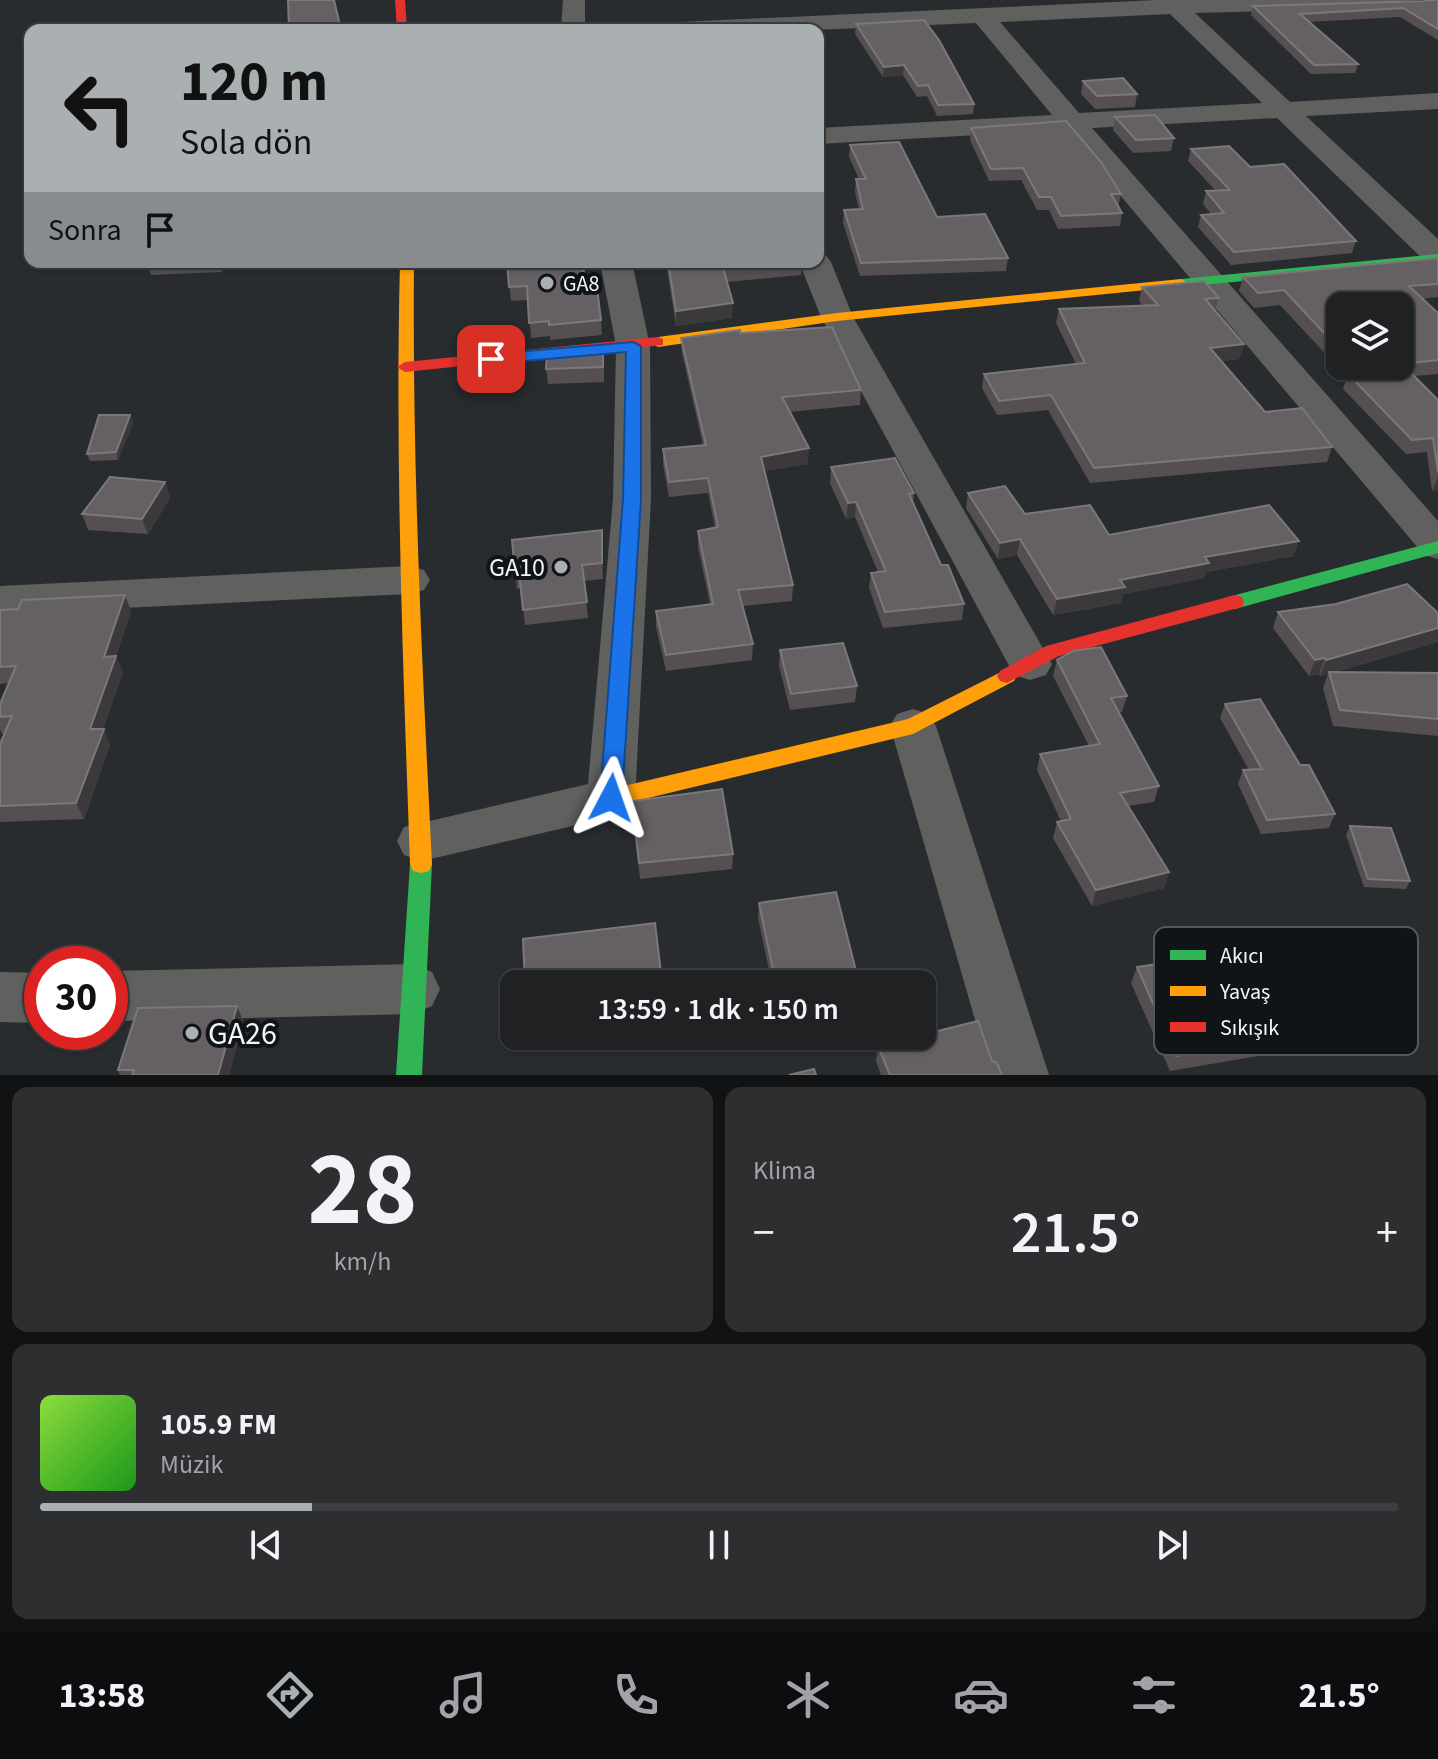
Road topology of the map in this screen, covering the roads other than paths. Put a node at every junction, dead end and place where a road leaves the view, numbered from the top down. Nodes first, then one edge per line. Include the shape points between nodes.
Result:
1 (400, 0) edge
2 (574, 0) edge
3 (1424, 0) edge
4 (1171, 3) edge
5 (1438, 6) edge
6 (982, 15) junction
7 (402, 24) edge
8 (573, 24) edge
9 (799, 24) edge
10 (1438, 101) edge
11 (1282, 110) junction
12 (1070, 121) junction
13 (824, 136) edge
14 (1438, 257) edge
15 (407, 268) edge
16 (617, 268) edge
17 (817, 268) edge
18 (1205, 279) junction
19 (837, 317) junction
20 (633, 346) junction
21 (405, 367) junction
22 (1438, 546) edge
23 (409, 580) junction
24 (0, 600) edge
25 (1030, 664) junction
26 (913, 726) junction
27 (611, 798) junction
28 (422, 841) junction
29 (413, 989) junction
30 (128, 996) edge
31 (0, 997) edge
32 (24, 998) edge
33 (409, 1075) edge
34 (1020, 1075) edge

1 - 7 street
2 - 8 street
3 - 4 street
3 - 5 street
4 - 6 street
4 - 11 street
6 - 9 street
6 - 12 street
10 - 11 street
11 - 12 street
11 - 14 street
12 - 13 street
12 - 18 street
14 - 18 street
15 - 21 street
16 - 20 street
17 - 19 street
18 - 19 street
18 - 22 street
19 - 20 street
19 - 25 street
20 - 21 street
20 - 27 street via 632,499
21 - 23 street
22 - 25 street via 1053,651
23 - 24 street
23 - 28 street
25 - 26 street
26 - 27 street
26 - 34 street
27 - 28 street
28 - 29 street
29 - 30 street
29 - 33 street
31 - 32 street

